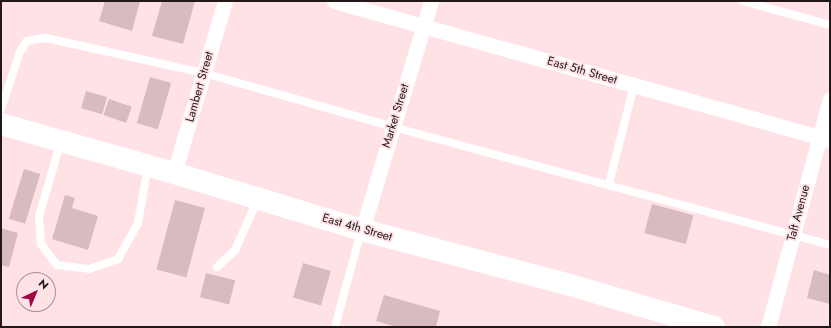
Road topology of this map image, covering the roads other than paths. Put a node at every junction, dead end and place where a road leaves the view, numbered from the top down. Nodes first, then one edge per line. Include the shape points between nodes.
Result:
1 (225, 1) edge
2 (334, 1) edge
3 (431, 1) edge
4 (743, 1) edge
5 (830, 25) edge
6 (423, 26) junction
7 (204, 73) junction
8 (634, 85) junction
9 (830, 99) edge
10 (1, 109) edge
11 (1, 124) edge
12 (393, 127) junction
13 (825, 139) edge
14 (61, 141) junction
15 (148, 165) junction
16 (174, 172) junction
17 (609, 184) junction
18 (258, 198) junction
19 (362, 230) junction
20 (793, 233) junction
21 (830, 244) edge
22 (217, 267) dead end
23 (335, 327) edge
24 (714, 327) edge
25 (768, 327) edge

1 - 7 street, Lambert Street
2 - 6 street, East 5th Street
3 - 6 street, Market Street
4 - 5 lane
6 - 8 street, East 5th Street
6 - 12 street, Market Street
7 - 10 lane via 46,38 27,40 20,52
7 - 12 lane
7 - 16 street, Lambert Street
8 - 13 street, East 5th Street
8 - 17 lane
9 - 13 street, Taft Avenue
11 - 14 main road, East 4th Street
12 - 17 lane
12 - 19 street, Market Street
13 - 20 street, Taft Avenue
14 - 15 main road, East 4th Street
14 - 15 lane via 39,216 41,244 57,265 89,269 118,260 138,222
15 - 16 main road, East 4th Street
16 - 18 main road, East 4th Street
17 - 20 lane
18 - 19 main road, East 4th Street
18 - 22 lane via 235,250
19 - 23 lane
19 - 24 main road, East 4th Street via 570,285
20 - 21 lane
20 - 25 street, Taft Avenue

